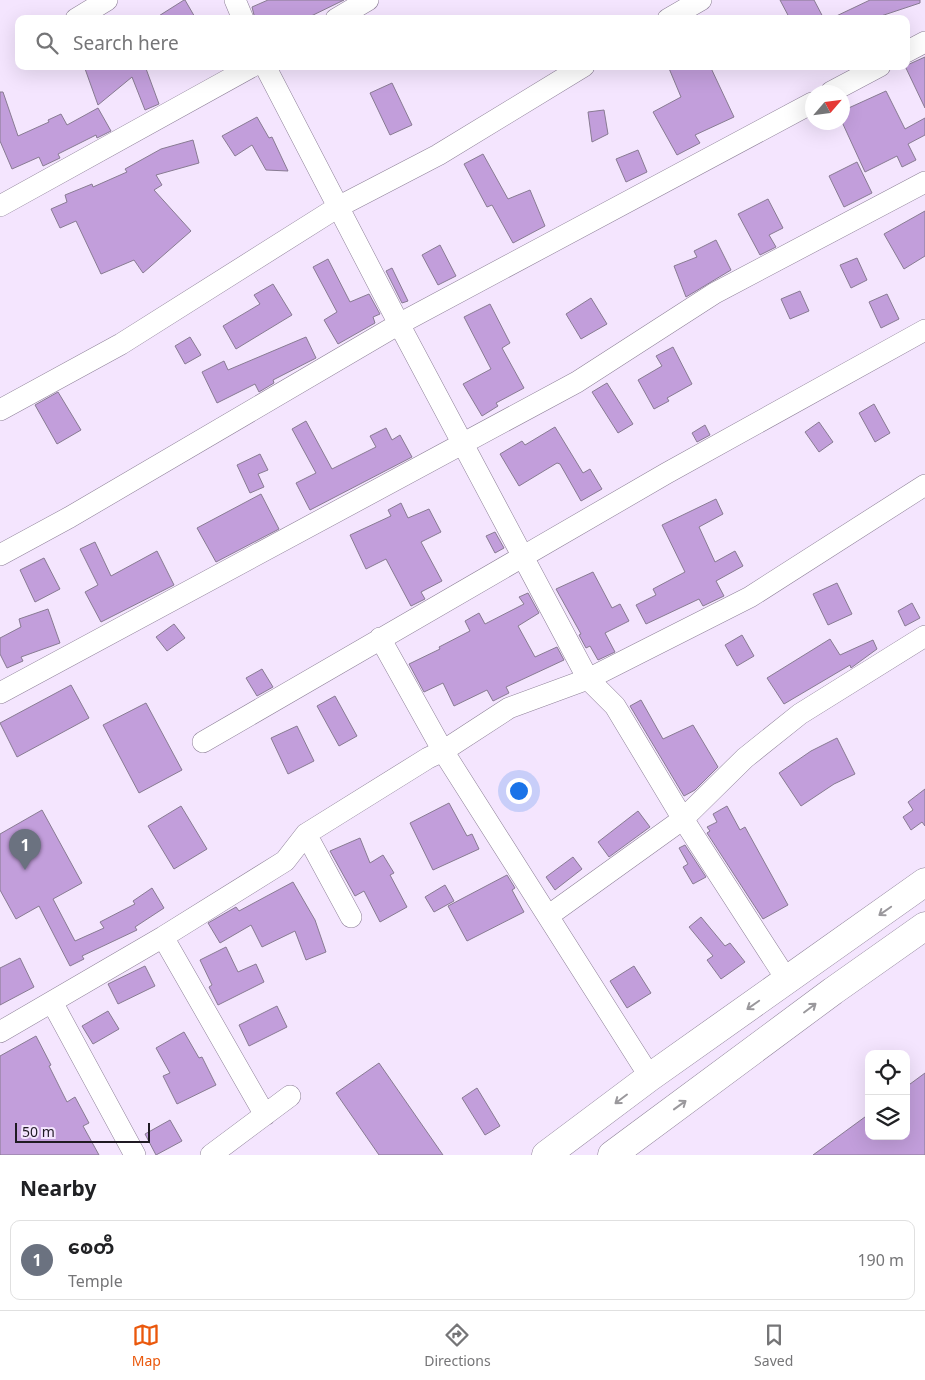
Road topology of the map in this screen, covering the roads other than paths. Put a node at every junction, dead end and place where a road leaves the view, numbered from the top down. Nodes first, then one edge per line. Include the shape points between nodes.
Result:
1 (107, 0) edge
2 (235, 0) edge
3 (368, 0) edge
4 (701, 0) edge
5 (83, 15) edge
6 (241, 15) edge
7 (343, 15) edge
8 (675, 15) edge
9 (925, 42) edge
10 (910, 50) edge
11 (246, 70) edge
12 (267, 70) edge
13 (577, 70) edge
14 (872, 70) edge
15 (844, 85) edge
16 (805, 107) edge
17 (925, 182) edge
18 (0, 206) edge
19 (338, 207) junction
20 (399, 324) junction
21 (925, 330) edge
22 (0, 410) edge
23 (463, 444) junction
24 (925, 485) edge
25 (0, 555) edge
26 (522, 558) junction
27 (925, 636) edge
28 (380, 638) junction
29 (588, 679) junction
30 (0, 693) edge
31 (202, 742) dead end
32 (443, 751) junction
33 (683, 819) junction
34 (306, 834) junction
35 (925, 882) edge
36 (548, 916) junction
37 (351, 917) dead end
38 (925, 926) edge
39 (163, 937) junction
40 (787, 980) junction
41 (52, 1002) junction
42 (0, 1032) edge
43 (650, 1077) junction
44 (290, 1096) dead end
45 (264, 1115) junction
46 (135, 1155) edge
47 (211, 1155) edge
48 (546, 1155) edge
49 (612, 1155) edge

1 - 5 street
2 - 6 street
3 - 7 street
4 - 8 street
9 - 10 street
11 - 18 street
12 - 19 street
13 - 19 street via 438,155
14 - 15 street
16 - 20 street
17 - 23 street via 714,293 577,382
19 - 20 street
19 - 22 street via 121,344
20 - 23 street
20 - 25 street
21 - 26 street via 666,473
23 - 26 street
23 - 30 street
24 - 29 street via 750,597
26 - 28 street
26 - 29 street
27 - 33 street via 800,714 745,758
28 - 31 street
28 - 32 street
29 - 32 street via 509,708
29 - 33 street via 615,706
32 - 34 street
32 - 36 street
33 - 36 street
33 - 40 street
34 - 37 street
34 - 39 street via 285,861
35 -> 40 highway
36 - 43 street
49 -> 38 highway
39 - 41 street
39 - 45 street
40 -> 43 highway
41 - 42 street
41 - 46 street
43 -> 48 highway
44 - 45 street
45 - 47 street

